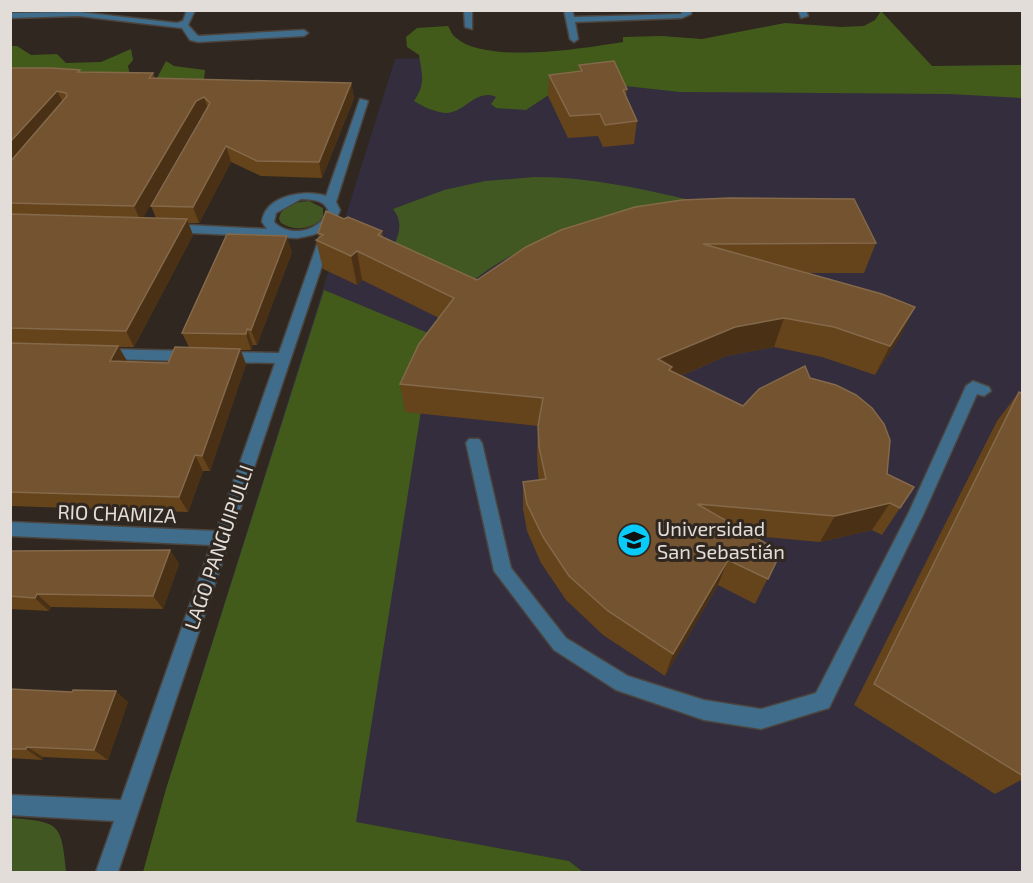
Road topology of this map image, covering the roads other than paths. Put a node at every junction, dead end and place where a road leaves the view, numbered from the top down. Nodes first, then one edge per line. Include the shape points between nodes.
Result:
1 (191, 10) edge
2 (468, 10) edge
3 (687, 12) edge
4 (569, 15) edge
5 (10, 16) edge
6 (181, 26) junction
7 (469, 27) dead end
8 (304, 33) dead end
9 (574, 39) dead end
10 (363, 100) dead end
11 (330, 202) junction
12 (271, 210) junction
13 (330, 222) junction
14 (156, 227) edge
15 (218, 229) junction
16 (286, 233) junction
17 (93, 354) edge
18 (283, 358) junction
19 (984, 392) dead end
20 (474, 443) dead end
21 (10, 529) edge
22 (221, 538) junction
23 (10, 805) edge
24 (127, 811) junction
25 (107, 873) edge

1 - 6 street
2 - 7 street
3 - 4 street
4 - 9 street
5 - 6 street via 92,15
6 - 8 street via 198,39
10 - 11 street
11 - 12 street via 300,196
11 - 13 street, LAGO PANGUIPULLI via 334,215
12 - 15 street
12 - 16 street via 270,224
13 - 16 street via 311,232
13 - 18 street, LAGO PANGUIPULLI
14 - 15 street
15 - 16 street
17 - 18 street
18 - 22 street, LAGO PANGUIPULLI
19 - 20 street via 973,386 916,513 822,701 761,719 704,710 623,684 560,644 503,571
21 - 22 street, RIO CHAMIZA
22 - 24 street, LAGO PANGUIPULLI
23 - 24 street
24 - 25 street, LAGO PANGUIPULLI

